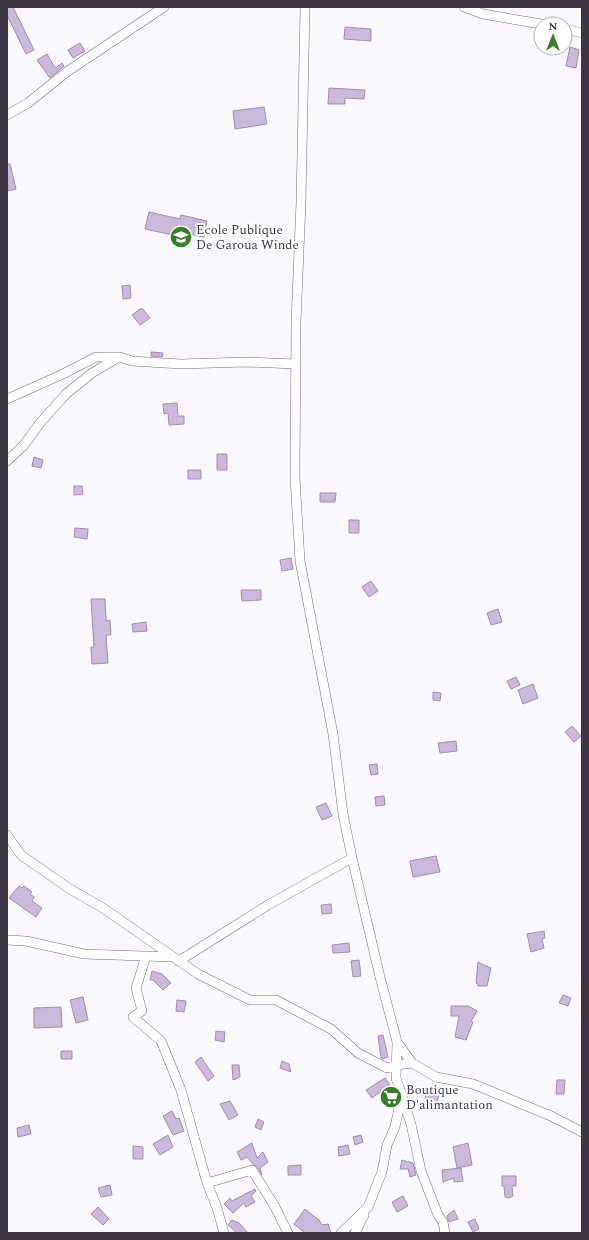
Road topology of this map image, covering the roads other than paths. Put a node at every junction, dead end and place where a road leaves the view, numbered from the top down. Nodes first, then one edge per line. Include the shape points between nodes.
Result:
1 (164, 7) edge
2 (305, 7) edge
3 (464, 7) edge
4 (533, 23) edge
5 (7, 115) edge
6 (120, 357) junction
7 (296, 364) junction
8 (7, 399) edge
9 (7, 461) edge
10 (7, 835) edge
11 (352, 858) junction
12 (7, 940) edge
13 (146, 956) junction
14 (176, 959) junction
15 (397, 1042) junction
16 (412, 1063) junction
17 (396, 1065) junction
18 (402, 1096) junction
19 (582, 1132) edge
20 (207, 1183) junction
21 (368, 1208) junction
22 (224, 1233) edge
23 (288, 1233) edge
24 (341, 1233) edge
25 (355, 1233) edge
26 (444, 1233) edge

1 - 5 street via 68,71 28,103
2 - 7 street
3 - 4 street via 483,14
6 - 7 street via 132,361 181,364
6 - 8 street via 96,357
6 - 9 street via 92,373 66,394 24,445
7 - 11 street via 295,478 300,561 327,698 343,814
10 - 14 street via 21,855
11 - 14 street
11 - 15 street
12 - 13 street via 26,941 84,954
13 - 14 street
13 - 20 street via 136,988 142,1010 133,1017 161,1041 182,1090
14 - 17 street via 198,974 250,1000 276,1000 331,1029 358,1053 387,1068
15 - 16 street
15 - 17 street
16 - 17 street
16 - 19 street via 436,1076 473,1084 551,1116
17 - 18 street via 396,1078
18 - 21 street via 382,1172
18 - 26 street via 421,1171 443,1222
20 - 22 street
20 - 23 street via 252,1170
21 - 24 street
21 - 25 street

